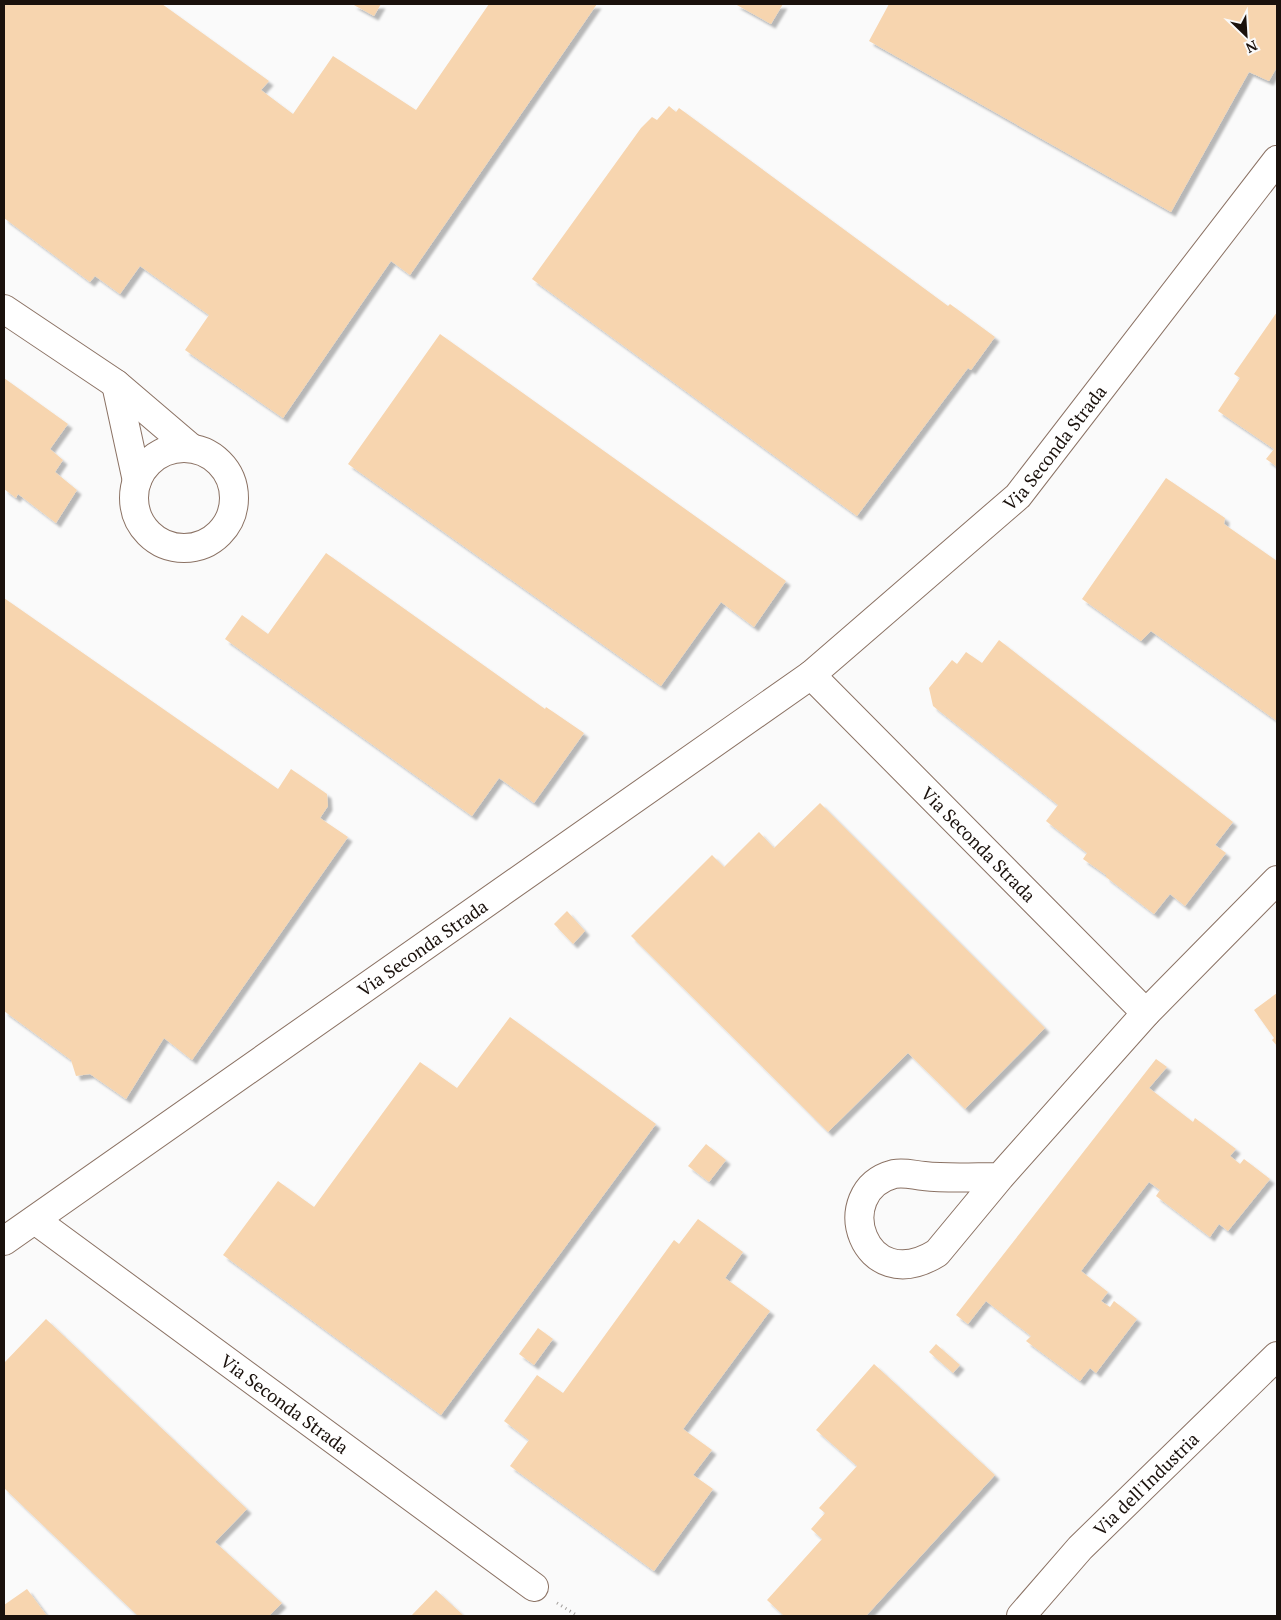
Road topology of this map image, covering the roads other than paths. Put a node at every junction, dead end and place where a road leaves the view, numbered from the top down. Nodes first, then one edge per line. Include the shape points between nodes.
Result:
1 (1277, 160) edge
2 (1268, 190) edge
3 (4, 309) edge
4 (116, 384) junction
5 (191, 448) junction
6 (137, 481) junction
7 (811, 675) junction
8 (1277, 880) edge
9 (1146, 1013) junction
10 (1000, 1177) junction
11 (35, 1220) junction
12 (4, 1241) edge
13 (1277, 1356) edge
14 (534, 1587) dead end
15 (1021, 1616) edge

1 - 2 street, Via Seconda Strada
2 - 7 street, Via Seconda Strada via 1018,496
3 - 4 street
4 - 5 street
4 - 6 street
5 - 6 street via 159,455 145,466
5 - 6 street via 206,452 219,461 229,474 234,489 230,520 208,543 193,548 175,548 159,542 146,531 136,515
7 - 9 street, Via Seconda Strada
7 - 11 street, Via Seconda Strada
8 - 9 street
9 - 10 street
10 - 10 street via 894,1174 881,1180 862,1202 860,1231 867,1246 878,1257 893,1264 924,1261 937,1253
11 - 12 street, Via Seconda Strada
11 - 14 street, Via Seconda Strada
13 - 15 street, Via dell'Industria via 1080,1548

